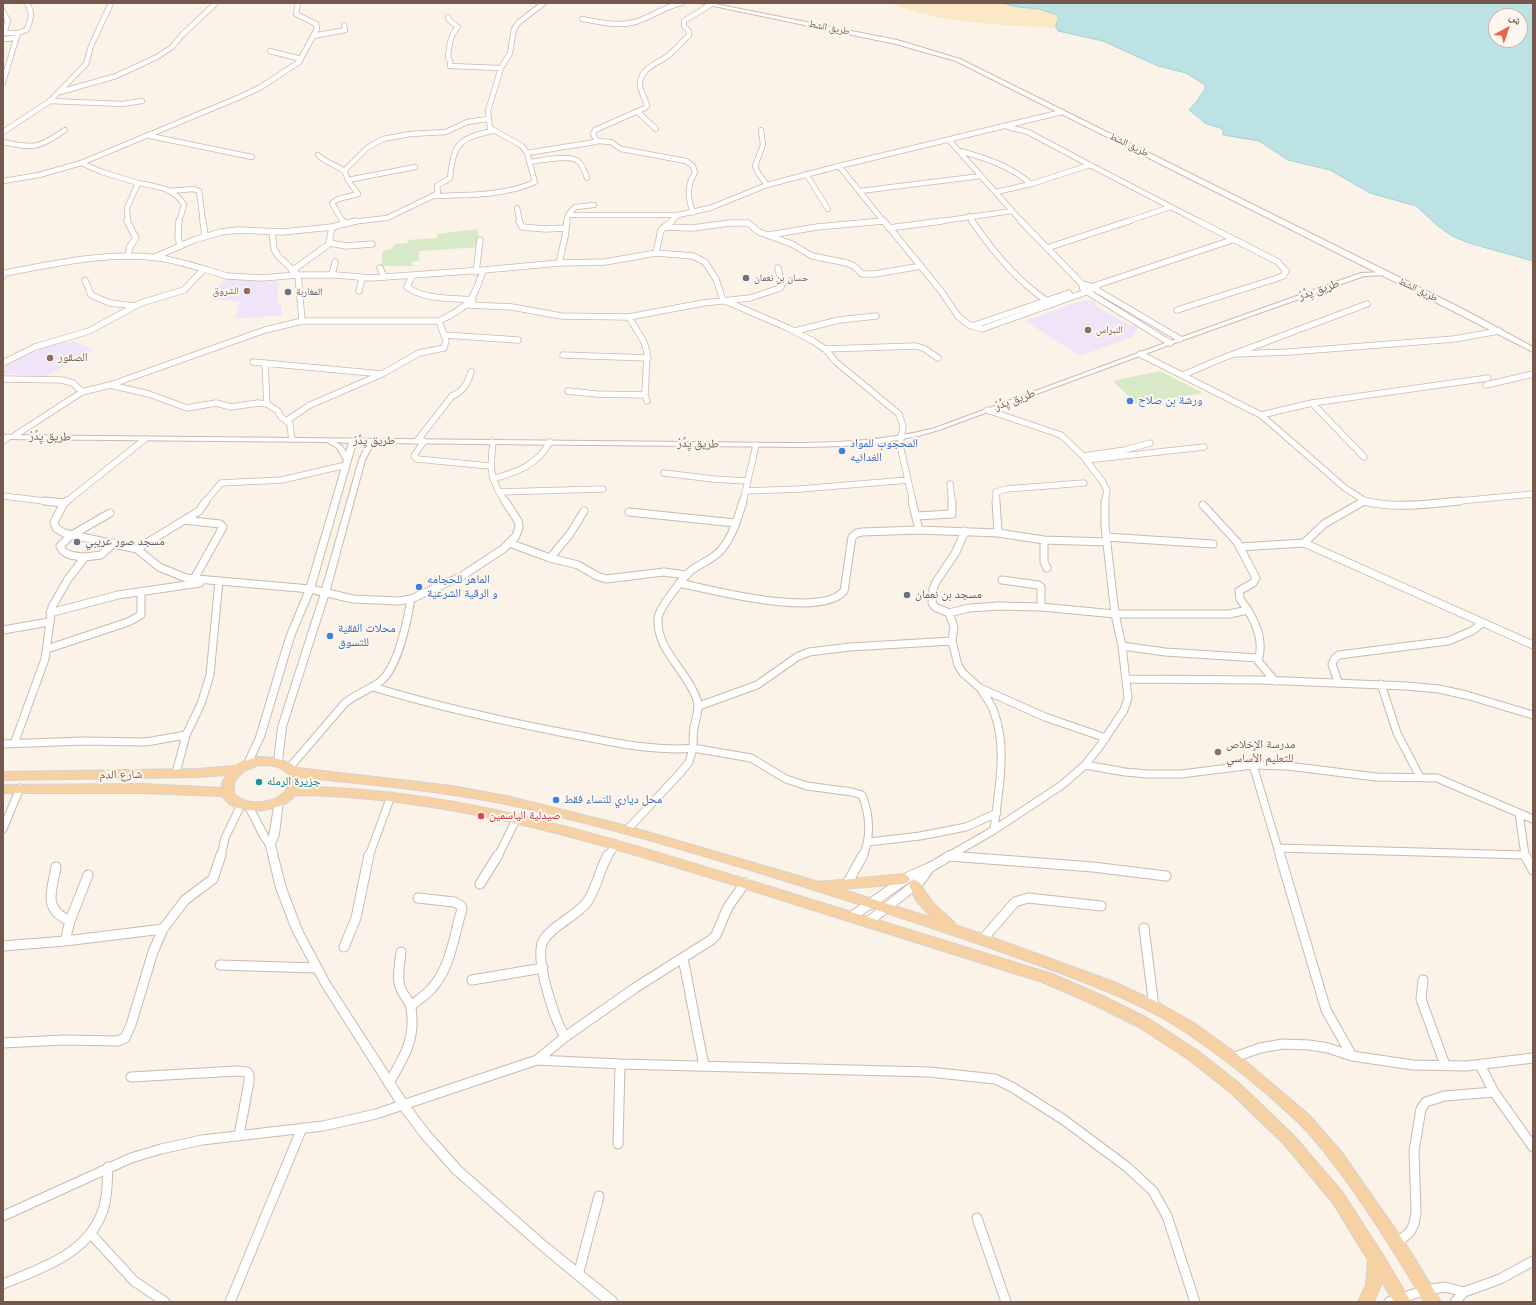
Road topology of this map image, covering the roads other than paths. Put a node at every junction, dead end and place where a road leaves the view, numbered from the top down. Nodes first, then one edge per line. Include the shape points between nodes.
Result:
1 (26, 3) edge
2 (111, 3) edge
3 (216, 3) edge
4 (298, 3) edge
5 (544, 3) edge
6 (682, 3) edge
7 (702, 3) edge
8 (710, 5) junction
9 (3, 11) edge
10 (448, 17) dead end
11 (5, 19) edge
12 (582, 19) dead end
13 (344, 25) dead end
14 (18, 32) junction
15 (313, 36) junction
16 (16, 38) junction
17 (3, 39) edge
18 (270, 51) dead end
19 (301, 59) junction
20 (501, 68) junction
21 (3, 82) edge
22 (60, 92) junction
23 (50, 101) junction
24 (142, 101) dead end
25 (638, 112) junction
26 (1062, 112) junction
27 (488, 119) junction
28 (1024, 122) junction
29 (1003, 127) junction
30 (656, 129) dead end
31 (65, 130) dead end
32 (761, 130) dead end
33 (492, 131) junction
34 (3, 132) edge
35 (1028, 132) junction
36 (150, 136) junction
37 (949, 140) junction
38 (597, 141) junction
39 (3, 142) edge
40 (960, 151) junction
41 (527, 153) junction
42 (318, 155) dead end
43 (252, 157) dead end
44 (529, 162) junction
45 (81, 164) junction
46 (1090, 165) junction
47 (839, 166) junction
48 (415, 167) dead end
49 (345, 172) junction
50 (806, 174) junction
51 (981, 176) junction
52 (587, 178) dead end
53 (348, 180) junction
54 (3, 181) edge
55 (138, 183) junction
56 (1031, 184) junction
57 (767, 185) junction
58 (167, 191) junction
59 (860, 192) junction
60 (996, 192) junction
61 (432, 196) junction
62 (594, 205) dead end
63 (1170, 207) junction
64 (518, 208) dead end
65 (828, 209) dead end
66 (1012, 211) junction
67 (693, 213) junction
68 (568, 215) junction
69 (678, 216) junction
70 (969, 216) junction
71 (883, 221) junction
72 (344, 223) junction
73 (332, 227) junction
74 (664, 227) junction
75 (565, 228) junction
76 (889, 228) junction
77 (272, 232) junction
78 (205, 236) junction
79 (767, 236) junction
80 (480, 240) dead end
81 (1232, 240) junction
82 (330, 243) junction
83 (372, 244) dead end
84 (180, 246) junction
85 (1047, 248) junction
86 (656, 253) junction
87 (128, 256) junction
88 (155, 257) junction
89 (335, 262) dead end
90 (559, 263) junction
91 (921, 266) junction
92 (1370, 266) junction
93 (380, 268) dead end
94 (778, 268) dead end
95 (204, 269) junction
96 (483, 270) junction
97 (292, 271) junction
98 (476, 272) junction
99 (3, 274) edge
100 (1363, 274) junction
101 (1386, 274) junction
102 (332, 275) junction
103 (298, 276) junction
104 (412, 276) junction
105 (362, 278) junction
106 (384, 278) junction
107 (85, 280) dead end
108 (1089, 288) junction
109 (359, 291) dead end
110 (473, 300) junction
111 (723, 300) junction
112 (1047, 301) junction
113 (1367, 304) dead end
114 (469, 305) junction
115 (135, 306) junction
116 (1177, 310) dead end
117 (876, 316) dead end
118 (629, 317) junction
119 (302, 321) junction
120 (439, 321) junction
121 (972, 326) junction
122 (795, 331) junction
123 (1499, 331) junction
124 (445, 335) junction
125 (1180, 339) junction
126 (518, 340) dead end
127 (1170, 343) junction
128 (825, 350) junction
129 (1533, 350) edge
130 (1140, 354) junction
131 (1236, 354) junction
132 (563, 355) dead end
133 (648, 358) junction
134 (938, 358) dead end
135 (253, 362) dead end
136 (3, 363) edge
137 (265, 363) junction
138 (472, 372) dead end
139 (382, 374) junction
140 (1533, 374) edge
141 (1183, 375) junction
142 (1488, 378) dead end
143 (3, 379) edge
144 (110, 385) junction
145 (1486, 385) dead end
146 (568, 391) dead end
147 (82, 392) junction
148 (645, 394) junction
149 (647, 401) dead end
150 (1312, 403) junction
151 (268, 404) junction
152 (987, 410) junction
153 (1261, 415) junction
154 (289, 423) junction
155 (7, 438) edge
156 (145, 439) junction
157 (292, 439) junction
158 (900, 439) junction
159 (323, 440) junction
160 (353, 441) junction
161 (370, 441) junction
162 (390, 441) junction
163 (421, 441) junction
164 (493, 442) junction
165 (550, 442) junction
166 (1150, 443) dead end
167 (756, 445) junction
168 (1204, 448) dead end
169 (1364, 457) dead end
170 (1085, 458) junction
171 (362, 460) junction
172 (346, 462) junction
173 (490, 466) junction
174 (664, 473) dead end
175 (493, 479) junction
176 (908, 480) junction
177 (747, 481) junction
178 (1084, 483) dead end
179 (950, 484) dead end
180 (603, 489) dead end
181 (745, 491) junction
182 (499, 492) junction
183 (1533, 494) edge
184 (3, 496) edge
185 (1364, 501) junction
186 (64, 502) junction
187 (1203, 505) dead end
188 (584, 511) dead end
189 (629, 512) dead end
190 (110, 513) dead end
191 (916, 516) junction
192 (184, 520) junction
193 (735, 523) junction
194 (919, 530) junction
195 (964, 531) junction
196 (998, 533) junction
197 (70, 536) junction
198 (1044, 540) junction
199 (1107, 540) junction
200 (1304, 543) junction
201 (114, 544) junction
202 (509, 544) junction
203 (1213, 544) dead end
204 (1240, 548) junction
205 (137, 549) junction
206 (85, 557) junction
207 (550, 558) junction
208 (1047, 568) dead end
209 (686, 574) junction
210 (194, 579) junction
211 (1002, 580) dead end
212 (217, 581) junction
213 (679, 583) junction
214 (310, 590) junction
215 (141, 593) junction
216 (325, 593) junction
217 (411, 599) junction
218 (1041, 608) junction
219 (1248, 610) junction
220 (50, 613) junction
221 (949, 613) junction
222 (1115, 614) junction
223 (49, 622) junction
224 (1482, 623) junction
225 (3, 630) edge
226 (952, 641) junction
227 (1533, 645) edge
228 (1122, 646) junction
229 (47, 649) junction
230 (1258, 658) junction
231 (1126, 679) junction
232 (1275, 681) junction
233 (1338, 682) junction
234 (1381, 684) junction
235 (372, 686) junction
236 (980, 688) junction
237 (699, 706) junction
238 (1533, 715) edge
239 (186, 735) junction
240 (1106, 738) junction
241 (3, 744) edge
242 (14, 744) junction
243 (693, 748) junction
244 (278, 762) junction
245 (1084, 765) junction
246 (1253, 765) junction
247 (243, 768) junction
248 (292, 769) junction
249 (176, 773) junction
250 (3, 776) edge
251 (1420, 777) junction
252 (20, 788) junction
253 (3, 789) edge
254 (291, 791) junction
255 (227, 792) junction
256 (391, 796) junction
257 (279, 801) junction
258 (245, 806) junction
259 (997, 813) junction
260 (1519, 813) junction
261 (517, 818) junction
262 (1533, 819) edge
263 (3, 829) edge
264 (627, 830) junction
265 (994, 830) junction
266 (869, 842) junction
267 (616, 844) junction
268 (270, 845) junction
269 (1279, 848) junction
270 (1525, 855) junction
271 (949, 856) junction
272 (56, 867) dead end
273 (930, 867) junction
274 (1533, 870) edge
275 (88, 875) dead end
276 (1166, 876) dead end
277 (910, 882) junction
278 (745, 883) junction
279 (480, 884) dead end
280 (847, 884) junction
281 (817, 886) junction
282 (418, 898) dead end
283 (869, 904) junction
284 (1101, 906) dead end
285 (885, 908) junction
286 (851, 917) junction
287 (70, 921) junction
288 (868, 922) junction
289 (1144, 928) dead end
290 (163, 929) junction
291 (958, 931) junction
292 (983, 939) junction
293 (65, 941) junction
294 (3, 946) edge
295 (344, 947) dead end
296 (401, 952) dead end
297 (683, 958) junction
298 (220, 965) dead end
299 (316, 968) junction
300 (543, 968) junction
301 (472, 980) dead end
302 (1423, 980) dead end
303 (411, 1006) junction
304 (1154, 1007) junction
305 (565, 1037) junction
306 (3, 1044) edge
307 (1352, 1056) junction
308 (1232, 1058) junction
309 (1533, 1058) edge
310 (537, 1060) junction
311 (620, 1064) junction
312 (1445, 1065) junction
313 (1480, 1065) junction
314 (704, 1066) junction
315 (131, 1077) dead end
316 (389, 1083) junction
317 (1494, 1092) junction
318 (404, 1106) junction
319 (302, 1128) junction
320 (239, 1135) junction
321 (618, 1144) dead end
322 (1533, 1147) edge
323 (108, 1168) junction
324 (599, 1196) dead end
325 (3, 1216) edge
326 (977, 1218) dead end
327 (91, 1234) junction
328 (1397, 1243) junction
329 (1376, 1257) junction
330 (1533, 1261) edge
331 (578, 1275) junction
332 (3, 1284) edge
333 (1426, 1290) junction
334 (1464, 1292) junction
335 (1398, 1301) edge
336 (165, 1302) edge
337 (230, 1302) edge
338 (612, 1302) edge
339 (1006, 1302) edge
340 (1195, 1302) edge
341 (1366, 1302) edge
342 (1433, 1302) edge
343 (1455, 1302) edge

1 - 14 street via 32,16 26,30
2 - 22 street via 90,47 90,57 86,64
3 - 22 street via 169,49 154,59 90,85
4 - 15 street via 296,14 316,24 317,29
5 - 20 street via 516,26 510,53
6 - 12 street via 671,5 629,23
7 - 8 main road, طريق الشط
8 - 25 street via 684,21 689,35 643,74 640,84 647,106
8 - 26 main road, طريق الشط via 880,38 934,52 972,66
9 - 11 street
10 - 20 street via 458,27 454,32 448,54 450,66
11 - 14 street via 4,33
13 - 15 street via 344,30
14 - 16 street
15 - 19 street
16 - 17 street
16 - 21 street
18 - 19 street
19 - 36 street via 248,94
20 - 27 street via 490,102
22 - 23 street
23 - 24 street via 122,104
23 - 34 street
25 - 30 street
25 - 38 street via 595,130 593,134
26 - 28 street
26 - 92 main road, طريق الشط
27 - 33 street
27 - 49 street via 467,122 446,132 383,139 367,148
28 - 29 street
28 - 35 street
29 - 35 street
29 - 37 street
31 - 39 street via 36,148
32 - 57 street via 763,145 755,166
33 - 41 street via 518,142
33 - 61 street via 470,136 462,141 454,152 450,178 437,186 438,192
35 - 46 street
36 - 43 street
36 - 45 street
37 - 40 street
37 - 47 street
38 - 41 street
38 - 67 street via 611,142 622,149 667,156 686,161 693,166 695,173 689,181 688,188
40 - 51 street
40 - 56 street via 1005,167
41 - 44 street
42 - 49 street via 328,164
44 - 52 street via 575,159
44 - 61 street via 536,180 533,183 483,193
45 - 54 street via 32,177
45 - 55 street
46 - 56 street
46 - 63 street
47 - 50 street
47 - 59 street
48 - 53 street
49 - 53 street
50 - 57 street
50 - 65 street
51 - 59 street
51 - 60 street
53 - 72 street via 358,194 332,203
55 - 58 street
55 - 87 street via 132,193 127,213 129,224 136,235
56 - 60 street
57 - 67 street
58 - 78 street via 199,191
58 - 84 street via 178,196 184,205 177,230
59 - 71 street
60 - 66 street
61 - 72 street via 387,218
62 - 68 street via 575,208
63 - 81 street
63 - 85 street
64 - 75 street via 518,218 522,227
66 - 70 street
66 - 85 street
67 - 69 street
68 - 69 street
68 - 75 street
69 - 74 street
70 - 76 street
70 - 112 street via 997,257 1024,285
71 - 76 street
71 - 79 street via 817,226
72 - 73 street
73 - 77 street
73 - 82 street
74 - 79 street via 692,228 748,223
74 - 86 street
75 - 90 street
76 - 91 street
77 - 78 street via 229,231
77 - 97 street via 274,249
78 - 84 street
79 - 91 street via 792,244 812,256 854,266 862,274
80 - 98 street
81 - 108 street
81 - 116 street via 1282,265 1285,273 1274,279
82 - 83 street via 346,246
82 - 97 street
84 - 88 street
85 - 108 street
86 - 90 street via 605,262
86 - 111 street via 693,256 702,260 716,279
87 - 88 street
87 - 99 street via 80,260
88 - 95 street
89 - 102 street
90 - 96 street
91 - 121 street via 958,316
92 - 100 street, طريق يِدِّرْ
92 - 101 main road, طريق الشط
93 - 106 street
94 - 111 street via 782,285 777,290 750,298
95 - 103 street via 227,276 253,278
95 - 115 street via 184,290
96 - 98 street
96 - 110 street
97 - 103 street
98 - 104 street
100 - 101 street, طريق يِدِّرْ
100 - 125 street, طريق يِدِّرْ
101 - 123 main road, طريق الشط
102 - 103 street
102 - 105 street
103 - 119 street
104 - 106 street
104 - 110 street via 407,287 410,290 422,294
105 - 106 street
105 - 109 street
107 - 115 street via 91,295 110,303
108 - 112 street
108 - 121 street via 982,329
108 - 125 street
108 - 127 street
110 - 114 street
111 - 118 street
111 - 122 street
112 - 121 street
113 - 131 street
114 - 118 street via 512,307 561,316
114 - 120 street
115 - 136 street via 89,331 35,347
117 - 122 street via 839,320
118 - 133 street via 644,342
119 - 120 street
119 - 144 street via 253,334
120 - 124 street
122 - 128 street
123 - 129 main road, طريق الشط
123 - 131 street via 1465,338
124 - 126 street
124 - 139 street via 444,348 419,352
125 - 127 street, طريق يِدِّرْ
127 - 130 street, طريق يِدِّرْ
128 - 134 street via 916,346
128 - 158 street via 899,414 904,426
130 - 141 street
130 - 152 street, طريق يِدِّرْ
131 - 141 street
132 - 133 street
133 - 148 street
135 - 137 street
137 - 139 street
137 - 151 street
138 - 163 street via 459,394 452,396
139 - 154 street via 310,405 294,415
140 - 145 street
141 - 153 street
142 - 150 street
143 - 147 street via 62,380 73,383
144 - 147 street
144 - 151 street via 149,394 187,408 216,403 231,407
146 - 148 street
147 - 155 street
148 - 149 street
150 - 153 street
150 - 169 street
151 - 154 street
152 - 158 street, طريق يِدِّرْ
152 - 170 street via 1061,435
153 - 185 street via 1345,488
154 - 157 street
155 - 156 street, طريق يِدِّرْ
156 - 157 street, طريق يِدِّرْ
156 - 186 street
157 - 159 street, طريق يِدِّرْ
158 - 167 street, طريق يِدِّرْ via 844,445
158 - 176 street
159 - 160 street, طريق يِدِّرْ
159 - 172 street via 340,447
160 - 161 street, طريق يِدِّرْ
160 - 172 street
161 - 162 street, طريق يِدِّرْ
161 - 171 street
162 - 163 street, طريق يِدِّرْ
162 - 171 street via 372,450
163 - 164 street, طريق يِدِّرْ
163 - 173 street via 414,456 417,459
164 - 165 street, طريق يِدِّرْ
164 - 173 street
165 - 167 street, طريق يِدِّرْ
165 - 175 street via 545,452 529,467
166 - 170 street
167 - 177 street
168 - 170 street
170 - 199 street via 1107,490
171 - 216 street
172 - 192 street via 282,480 222,483 212,492 199,511
172 - 214 street
173 - 175 street
174 - 177 street
175 - 182 street
176 - 181 street
176 - 191 street
177 - 181 street
178 - 196 street via 996,492
179 - 191 street via 952,514
180 - 182 street
181 - 193 street
182 - 202 street via 519,525 516,536
183 - 185 street via 1413,505 1384,505
184 - 186 street
185 - 200 street via 1324,524
186 - 197 street via 54,522 56,528
187 - 204 street
188 - 207 street via 570,534
189 - 193 street
190 - 197 street
191 - 194 street
192 - 205 street
192 - 210 street via 220,524 223,527
193 - 209 street via 721,550
194 - 195 street
194 - 213 street via 867,531 854,535 844,591 832,600 744,597
195 - 196 street
195 - 221 street via 956,552 933,589 932,603
196 - 198 street
197 - 201 street
197 - 206 street via 60,546 62,551 68,555
198 - 199 street
198 - 208 street via 1044,562
199 - 203 street
199 - 222 street
200 - 204 street
200 - 224 street
201 - 205 street
201 - 206 street via 101,555
202 - 207 street
202 - 217 street via 462,576
204 - 219 street via 1256,578 1253,583 1239,591 1240,599
205 - 210 street via 165,570
206 - 220 street via 68,579
207 - 209 street via 587,568 606,579 664,572
209 - 213 street
210 - 212 street
211 - 218 street via 1042,587
212 - 214 street
212 - 215 street via 156,588
212 - 239 street via 210,675 201,704
213 - 237 street via 661,608 658,619 661,638 664,649 685,675
214 - 216 street
214 - 247 street via 290,637 260,737
215 - 220 street via 118,595
215 - 229 street via 141,615 128,622
216 - 217 street via 353,599
216 - 244 street via 282,727
217 - 235 street via 406,626 391,670
218 - 221 street via 986,606
218 - 222 street
219 - 222 street via 1229,614
219 - 230 street via 1259,636 1261,650
220 - 223 street
221 - 226 street via 954,627
222 - 228 street
223 - 225 street
223 - 229 street
224 - 227 street
224 - 233 street via 1472,631 1448,641 1339,655 1334,658 1331,666
226 - 236 street via 958,665
226 - 237 street via 809,652 797,657 757,685
228 - 230 street via 1165,652
228 - 231 street
229 - 242 street via 34,694
230 - 232 street via 1260,665
231 - 232 street
231 - 240 street via 1128,698 1124,710
232 - 233 street
233 - 234 street
234 - 238 street via 1439,689
234 - 251 street via 1397,733
235 - 243 street via 402,696 595,739 657,748
235 - 248 street via 345,703 306,747
236 - 240 street via 1046,717
236 - 259 street via 994,711 1000,735 1002,761
237 - 243 street
239 - 242 street via 146,742
239 - 249 street
240 - 245 street
241 - 242 street
243 - 264 street via 689,762 681,772
243 - 266 street via 751,758 786,779 807,786 858,793 863,799 869,823
244 - 247 main road via 262,761
244 - 248 main road
245 - 246 street via 1148,774 1181,774
245 - 265 street via 1062,785
246 - 251 street via 1288,766 1376,777
246 - 269 street
247 - 249 main road, شارع الدَم
247 - 255 main road via 229,780
248 - 254 main road via 296,778
248 - 264 main road via 452,790 506,800
249 - 250 main road, شارع الدَم
251 - 260 street via 1437,778 1454,784
252 - 253 main road, شارع الدَم
252 - 255 main road, شارع الدَم via 171,788
252 - 263 street
254 - 256 main road
254 - 257 main road
255 - 258 main road via 230,797
256 - 261 main road
256 - 295 street via 367,865 353,929
257 - 258 main road via 265,806
257 - 268 street via 278,821
258 - 268 street
258 - 290 street via 226,838 213,879 185,900
259 - 265 street
259 - 266 street via 966,827
260 - 262 street
260 - 270 street
261 - 267 main road
261 - 279 street via 498,856
264 - 281 main road
265 - 271 street
266 - 280 street
267 - 278 main road
267 - 300 street via 604,862 587,902 543,942
268 - 299 street via 287,906
269 - 270 street
269 - 307 street via 1326,1010
270 - 274 street
271 - 273 street
271 - 276 street via 1093,867
272 - 287 street via 51,906 56,913
273 - 277 street
273 - 277 street via 922,880
275 - 287 street
277 - 280 main road
277 - 283 street
277 - 285 street
277 - 291 main road via 936,914
278 - 286 main road
278 - 297 street via 728,907 716,935
280 - 281 main road
281 - 283 main road
282 - 303 street via 459,903 462,909 439,980
283 - 285 main road
283 - 286 street
284 - 292 street via 1021,899 1015,902
285 - 288 street
285 - 291 main road
286 - 288 main road
287 - 293 street
288 - 329 main road via 1047,978 1144,1023 1193,1055 1235,1088 1290,1141 1338,1198
289 - 304 street
290 - 293 street
290 - 306 street via 125,1038 118,1041 71,1040
291 - 292 main road
292 - 304 main road via 1109,986
293 - 294 street
296 - 303 street via 400,988
297 - 305 street
297 - 314 street
298 - 299 street
299 - 316 street
300 - 301 street
300 - 305 street via 554,1011
302 - 312 street via 1421,999
303 - 316 street via 412,1034 408,1049
304 - 308 main road via 1189,1027
305 - 310 street
307 - 308 street via 1328,1048 1283,1044 1260,1048
307 - 312 street via 1413,1065
308 - 328 main road via 1304,1119 1338,1158
309 - 313 street
310 - 311 street
310 - 318 street
311 - 314 street
311 - 321 street
312 - 313 street
313 - 317 street
314 - 340 street via 929,1072 995,1079 1012,1087 1100,1146 1127,1166 1153,1191 1166,1216
315 - 320 street via 247,1072 249,1082
316 - 318 street
317 - 322 street
317 - 328 street via 1444,1096 1426,1102 1421,1109 1414,1151 1415,1218 1410,1232
318 - 319 street via 352,1120
318 - 331 street via 457,1170
319 - 320 street
319 - 337 street
320 - 323 street via 161,1149
323 - 325 street
323 - 327 street via 103,1210
324 - 331 street
326 - 339 street
327 - 332 street via 75,1251
327 - 336 street via 134,1281
328 - 333 main road
329 - 335 main road
329 - 341 main road via 1374,1286
330 - 334 street via 1500,1279
331 - 338 street
333 - 334 street via 1445,1288
333 - 335 street
333 - 342 main road
334 - 343 street

